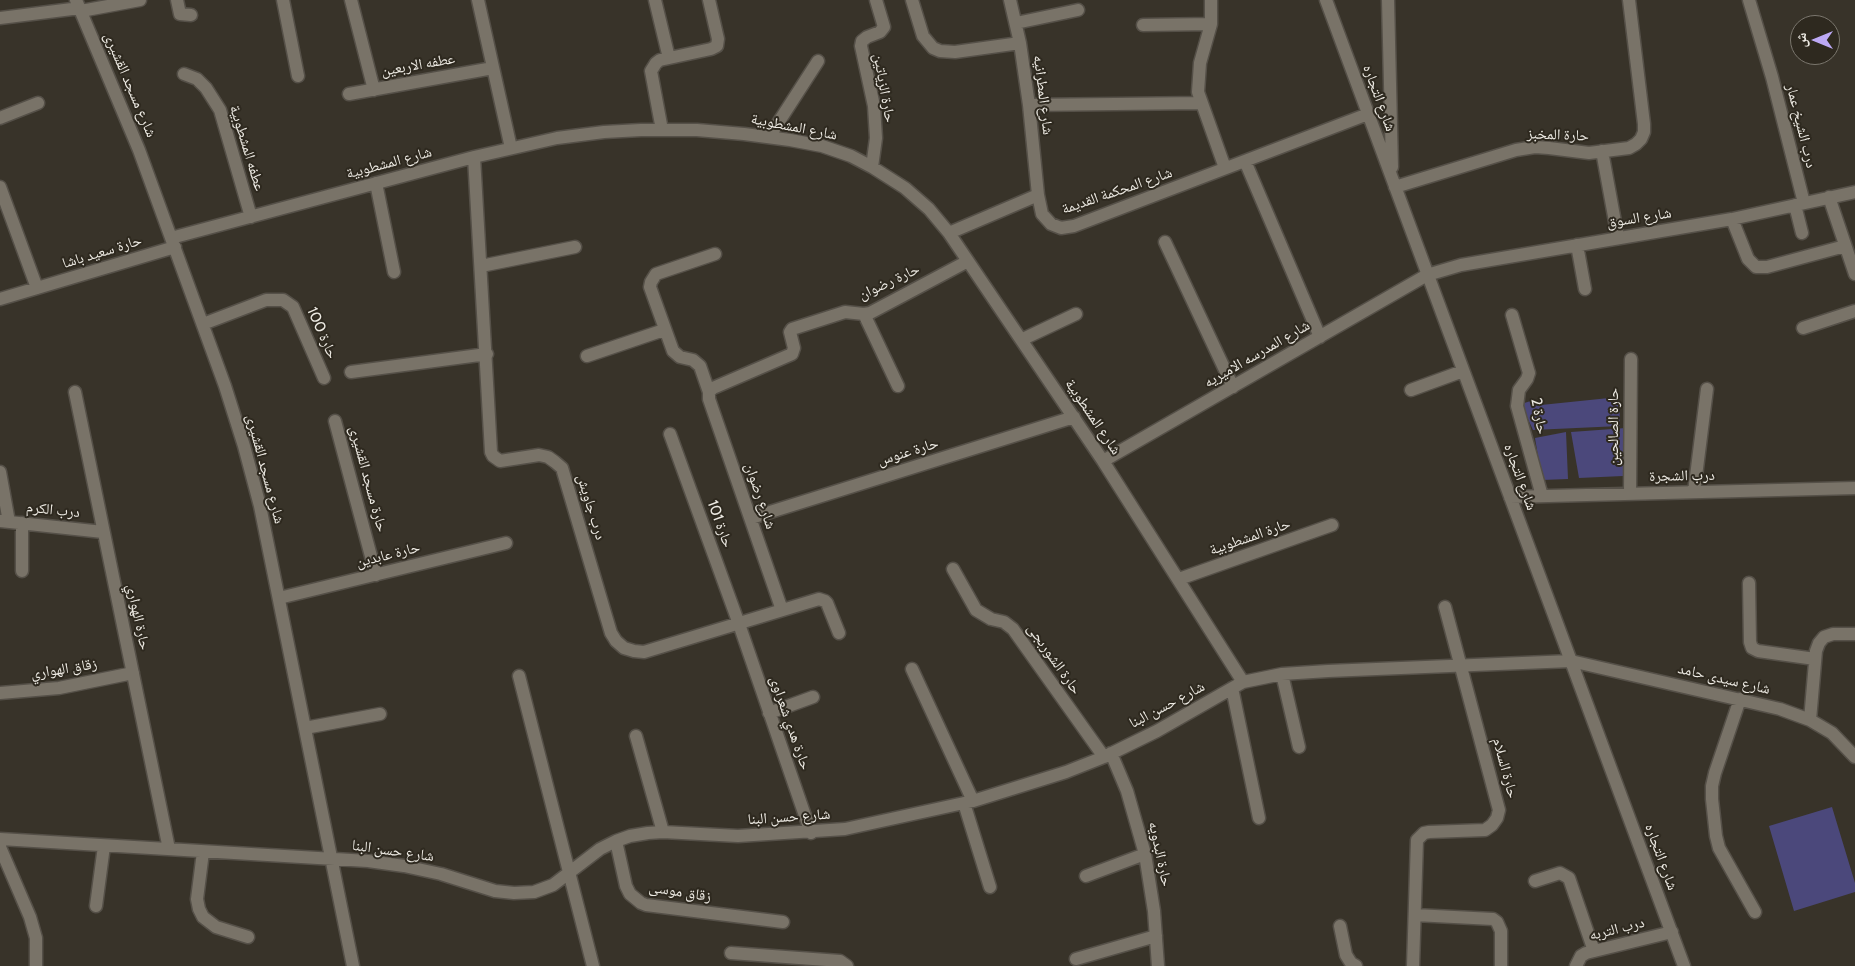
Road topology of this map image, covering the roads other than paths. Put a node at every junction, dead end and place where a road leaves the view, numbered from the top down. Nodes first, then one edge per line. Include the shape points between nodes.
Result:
1 (140, 0) edge
2 (177, 0) edge
3 (283, 0) edge
4 (351, 0) edge
5 (478, 0) edge
6 (655, 0) edge
7 (709, 0) edge
8 (876, 0) edge
9 (912, 0) edge
10 (1010, 0) edge
11 (1211, 0) edge
12 (1326, 0) edge
13 (1388, 0) edge
14 (1629, 0) edge
15 (1749, 0) edge
16 (79, 6) edge
17 (1078, 10) dead end
18 (191, 15) dead end
19 (0, 18) edge
20 (1016, 23) junction
21 (1211, 24) junction
22 (1144, 25) dead end
23 (1020, 43) junction
24 (669, 58) junction
25 (818, 61) dead end
26 (493, 68) junction
27 (184, 74) dead end
28 (298, 76) dead end
29 (374, 90) junction
30 (349, 94) dead end
31 (38, 103) dead end
32 (1201, 103) junction
33 (1029, 104) junction
34 (1368, 114) junction
35 (0, 118) edge
36 (662, 130) junction
37 (769, 137) junction
38 (511, 148) junction
39 (1602, 151) junction
40 (474, 157) junction
41 (1245, 161) junction
42 (872, 167) junction
43 (1224, 168) junction
44 (376, 183) junction
45 (1394, 183) junction
46 (0, 187) edge
47 (1855, 192) edge
48 (1038, 195) junction
49 (1829, 197) junction
50 (2, 201) edge
51 (1799, 204) junction
52 (251, 217) junction
53 (1732, 219) junction
54 (949, 233) junction
55 (1802, 233) dead end
56 (1618, 238) junction
57 (173, 242) junction
58 (1165, 242) dead end
59 (1577, 245) junction
60 (1845, 246) junction
61 (575, 247) dead end
62 (714, 254) dead end
63 (968, 261) junction
64 (481, 266) junction
65 (394, 272) dead end
66 (1855, 274) edge
67 (1427, 275) junction
68 (38, 288) junction
69 (1586, 289) dead end
70 (0, 299) edge
71 (1855, 311) edge
72 (864, 314) junction
73 (1076, 314) dead end
74 (1512, 315) dead end
75 (203, 324) junction
76 (1803, 328) dead end
77 (664, 330) junction
78 (1320, 337) junction
79 (1023, 339) junction
80 (486, 354) junction
81 (587, 356) dead end
82 (1631, 360) dead end
83 (351, 372) dead end
84 (1463, 372) junction
85 (324, 378) dead end
86 (898, 386) dead end
87 (1233, 387) junction
88 (1707, 389) dead end
89 (1411, 390) dead end
90 (75, 392) dead end
91 (709, 392) junction
92 (1074, 417) junction
93 (336, 422) dead end
94 (670, 434) dead end
95 (1103, 461) junction
96 (0, 472) edge
97 (1855, 488) edge
98 (1694, 492) junction
99 (1630, 494) junction
100 (1542, 496) junction
101 (1510, 497) junction
102 (751, 518) junction
103 (10, 522) edge
104 (1332, 525) dead end
105 (103, 532) junction
106 (506, 543) dead end
107 (953, 569) dead end
108 (22, 571) dead end
109 (376, 575) junction
110 (1179, 579) junction
111 (1749, 583) dead end
112 (279, 598) junction
113 (1444, 607) dead end
114 (782, 610) junction
115 (739, 624) junction
116 (839, 633) dead end
117 (1855, 634) edge
118 (1815, 658) junction
119 (1571, 661) junction
120 (1461, 665) junction
121 (912, 669) dead end
122 (133, 673) junction
123 (1282, 674) junction
124 (519, 676) dead end
125 (1243, 682) junction
126 (1232, 688) junction
127 (0, 692) edge
128 (813, 697) dead end
129 (1740, 699) junction
130 (769, 713) junction
131 (380, 714) dead end
132 (1810, 720) junction
133 (305, 728) junction
134 (636, 736) dead end
135 (1299, 747) dead end
136 (1108, 755) junction
137 (1855, 757) edge
138 (969, 802) junction
139 (1259, 818) dead end
140 (663, 832) junction
141 (811, 833) junction
142 (0, 840) edge
143 (616, 841) junction
144 (104, 846) junction
145 (0, 847) edge
146 (169, 849) junction
147 (203, 852) junction
148 (1145, 854) junction
149 (330, 860) junction
150 (570, 873) junction
151 (1086, 876) dead end
152 (1535, 881) dead end
153 (990, 887) dead end
154 (96, 906) dead end
155 (1755, 912) dead end
156 (1415, 915) junction
157 (782, 922) dead end
158 (1340, 926) dead end
159 (1672, 932) junction
160 (1156, 936) junction
161 (248, 937) dead end
162 (1594, 951) junction
163 (731, 953) dead end
164 (1076, 960) dead end
165 (36, 966) edge
166 (353, 966) edge
167 (593, 966) edge
168 (847, 966) edge
169 (1158, 966) edge
170 (1356, 966) edge
171 (1413, 966) edge
172 (1501, 966) edge
173 (1576, 966) edge
174 (1684, 966) edge

1 - 16 street
2 - 18 street via 180,14
3 - 28 street
4 - 29 street
5 - 26 street
6 - 24 street
7 - 24 street via 717,46
8 - 42 street, حارة الزياتين via 884,27 867,37 860,46 874,106 876,138
9 - 23 street via 924,36 933,48 940,51
10 - 20 street, شارع المطرانيه
11 - 21 street
12 - 34 street, شارع التجاره
13 - 45 street
14 - 39 street, حارة المخبز via 1644,132 1641,139 1629,148
15 - 51 street, درب الشيخ عمار via 1772,77
16 - 19 street
16 - 57 street, شارع مسجد القشيرى
17 - 20 street
20 - 23 street, شارع المطرانيه
21 - 22 street
21 - 32 street via 1198,78
23 - 33 street, شارع المطرانيه
24 - 36 street via 656,62 651,71
25 - 37 street
26 - 29 street, عطفه الاربعين
26 - 38 street
27 - 52 street, عطفه المشطوبية via 197,79 206,88 220,110
29 - 30 street, عطفه الاربعين
31 - 35 street
32 - 33 street
32 - 43 street
33 - 48 street, شارع المطرانيه
34 - 41 street, شارع المحكمة القديمة
34 - 45 street, شارع التجاره
36 - 37 street, شارع المشطوبية
36 - 38 street, شارع المشطوبية via 604,132
37 - 42 street, شارع المشطوبية via 822,146
38 - 40 street, شارع المشطوبية
39 - 45 street, حارة المخبز via 1590,153 1535,147
39 - 56 street
40 - 44 street, شارع المشطوبية
40 - 64 street, درب جاويش
41 - 43 street, شارع المحكمة القديمة
41 - 78 street
42 - 54 street, شارع المشطوبية via 905,188
43 - 48 street, شارع المحكمة القديمة via 1074,226 1061,228 1051,224 1042,214
44 - 52 street, شارع المشطوبية
44 - 65 street
45 - 67 street, شارع التجاره
46 - 50 street
47 - 49 street, شارع السوق
48 - 54 street
49 - 51 street, شارع السوق
49 - 60 street
50 - 68 street
51 - 53 street, شارع السوق
51 - 55 street, درب الشيخ عمار
52 - 57 street, شارع المشطوبية
53 - 56 street, شارع السوق
53 - 60 street via 1748,260 1756,268
54 - 63 street, شارع المشطوبية
56 - 59 street, شارع السوق
57 - 68 street, حارة سعيد باشا
57 - 75 street, شارع مسجد القشيرى
58 - 87 street
59 - 67 street, شارع السوق via 1461,265
59 - 69 street
60 - 66 street
61 - 64 street
62 - 77 street, شارع رضوان via 656,274 653,278 650,287
63 - 72 street, حارة رضوان
63 - 79 street, شارع المشطوبية
64 - 80 street, درب جاويش
67 - 78 street, شارع المدرسه الاميريه
67 - 84 street, شارع التجاره
68 - 70 street, حارة سعيد باشا
71 - 76 street
72 - 86 street
72 - 91 street, حارة رضوان via 846,312 792,329 792,354
73 - 79 street
74 - 100 street, حارة 2 via 1529,373 1519,390 1518,406
75 - 85 street, حارة 100 via 266,300 283,300 293,307
75 - 112 street, شارع مسجد القشيرى via 244,446
77 - 81 street
77 - 91 street, شارع رضوان via 676,355 693,360 700,366
78 - 87 street, شارع المدرسه الاميريه
79 - 92 street, شارع المشطوبية
80 - 83 street
80 - 115 street, درب جاويش via 492,456 500,461 539,455 562,468 616,641 624,648 644,652
82 - 99 street, حارة الصالحين
84 - 89 street
84 - 101 street, شارع التجاره
87 - 95 street, شارع المدرسه الاميريه
88 - 98 street
90 - 105 street, حارة الهواري
91 - 102 street, شارع رضوان
92 - 95 street, شارع المشطوبية
92 - 102 street, حارة عنوس
93 - 109 street, حارة مسجد القشيرى
94 - 115 street, حارة 101
95 - 110 street, شارع المشطوبية
96 - 103 street
97 - 98 street, درب الشجرة
98 - 99 street, درب الشجرة
99 - 100 street, درب الشجرة
100 - 101 street, درب الشجرة
101 - 119 street, شارع التجاره
102 - 114 street, شارع رضوان
103 - 105 street, درب الكرم
103 - 108 street
104 - 110 street, حارة المشطوبية
105 - 122 street, حارة الهواري
106 - 109 street, حارة عابدين
107 - 136 street, حارة الشوربجى via 976,610 1013,629
109 - 112 street, حارة عابدين
110 - 125 street, شارع المشطوبية
111 - 118 street via 1752,648
112 - 133 street, شارع مسجد القشيرى
113 - 120 street
114 - 115 street, درب جاويش
114 - 116 street, درب جاويش via 822,599 827,603
115 - 130 street, حارة هدي شعراوى
117 - 118 street via 1824,637 1818,643
118 - 132 street
119 - 120 street, شارع حسن البنا
119 - 129 street, شارع سيدى حامد
119 - 159 street, شارع التجاره
120 - 123 street, شارع حسن البنا
120 - 156 street, حارة السلام via 1499,810 1497,818 1485,830 1429,832 1420,836 1416,845
121 - 138 street
122 - 127 street, زقاق الهواري via 59,688
122 - 146 street, حارة الهواري
123 - 125 street, شارع حسن البنا
123 - 135 street
124 - 150 street
125 - 126 street, شارع حسن البنا
126 - 136 street, شارع حسن البنا
126 - 139 street
128 - 130 street
129 - 132 street, شارع سيدى حامد via 1780,708
129 - 155 street via 1715,773 1712,799 1719,848
130 - 141 street, حارة هدي شعراوى
131 - 133 street
132 - 137 street, شارع سيدى حامد via 1832,733
133 - 149 street, شارع مسجد القشيرى
134 - 140 street
136 - 138 street, شارع حسن البنا via 1066,772
136 - 148 street, حارة البدويه via 1127,791
138 - 141 street, شارع حسن البنا via 883,822
138 - 153 street
140 - 141 street, شارع حسن البنا via 738,836
140 - 143 street, شارع حسن البنا
142 - 144 street, شارع حسن البنا
143 - 150 street, شارع حسن البنا via 600,849
143 - 157 street, زقاق موسى via 626,886 640,903
144 - 146 street, شارع حسن البنا
144 - 154 street
145 - 165 street via 30,917 36,938
146 - 147 street, شارع حسن البنا
147 - 149 street, شارع حسن البنا
147 - 161 street via 198,908 203,917 216,927
148 - 151 street
148 - 160 street, حارة البدويه
149 - 150 street, شارع حسن البنا via 404,866 495,891 514,893 534,892 553,885
149 - 166 street, شارع مسجد القشيرى
150 - 167 street
152 - 162 street via 1560,873 1569,878
156 - 171 street, حارة السلام
156 - 172 street via 1493,919 1501,931
158 - 170 street via 1346,955
159 - 162 street, درب التربه
159 - 174 street, شارع التجاره
160 - 164 street
160 - 169 street, حارة البدويه
162 - 173 street, درب التربه via 1581,956
163 - 168 street via 840,961

